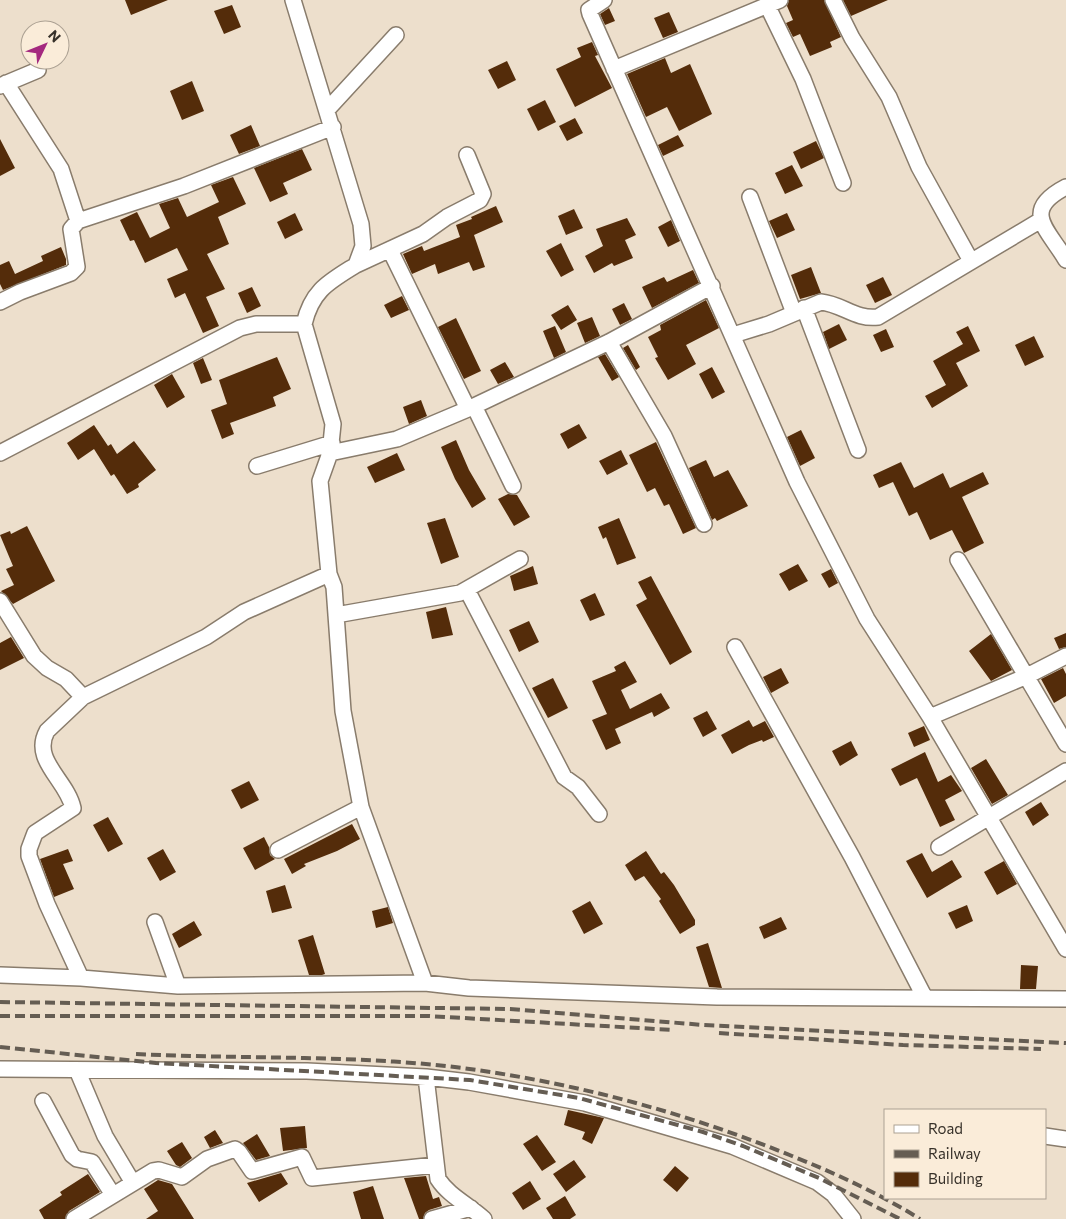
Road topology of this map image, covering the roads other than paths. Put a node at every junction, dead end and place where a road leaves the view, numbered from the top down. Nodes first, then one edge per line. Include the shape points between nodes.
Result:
1 (293, 0) edge
2 (604, 0) edge
3 (833, 0) edge
4 (774, 3) edge
5 (396, 35) dead end
6 (614, 69) junction
7 (38, 70) dead end
8 (3, 84) edge
9 (327, 110) junction
10 (333, 127) junction
11 (467, 155) dead end
12 (843, 183) dead end
13 (1066, 187) edge
14 (750, 197) dead end
15 (1041, 220) junction
16 (78, 221) junction
17 (390, 250) junction
18 (1065, 254) edge
19 (971, 261) junction
20 (356, 265) junction
21 (712, 286) junction
22 (0, 302) edge
23 (799, 310) junction
24 (304, 324) junction
25 (733, 335) junction
26 (609, 342) junction
27 (471, 408) junction
28 (331, 448) junction
29 (858, 450) dead end
30 (0, 453) edge
31 (257, 466) dead end
32 (513, 486) dead end
33 (704, 524) dead end
34 (520, 559) dead end
35 (958, 560) dead end
36 (329, 574) junction
37 (467, 590) junction
38 (0, 601) edge
39 (336, 615) junction
40 (734, 647) dead end
41 (1066, 656) edge
42 (1027, 676) junction
43 (83, 697) junction
44 (930, 717) junction
45 (1066, 744) edge
46 (1066, 771) edge
47 (361, 807) junction
48 (599, 814) dead end
49 (987, 818) junction
50 (939, 847) dead end
51 (278, 850) dead end
52 (155, 922) dead end
53 (1066, 949) edge
54 (0, 975) edge
55 (81, 978) junction
56 (425, 984) junction
57 (178, 986) junction
58 (924, 998) junction
59 (1066, 999) edge
60 (0, 1069) edge
61 (77, 1070) junction
62 (426, 1077) junction
63 (44, 1101) dead end
64 (1046, 1136) edge
65 (1066, 1139) edge
66 (436, 1165) junction
67 (133, 1183) junction
68 (113, 1195) junction
69 (471, 1208) junction
70 (74, 1219) edge
71 (432, 1219) edge
72 (484, 1219) edge
73 (853, 1219) edge

1 - 9 street
2 - 6 street via 589,10
3 - 19 street via 889,98 919,167
4 - 6 street
4 - 12 street
5 - 9 street
6 - 21 street
7 - 8 street
8 - 16 street via 61,169
9 - 10 street
10 - 16 street via 175,189
10 - 20 street via 361,224 363,246
11 - 17 street via 483,198
13 - 15 street via 1045,202 1039,212
14 - 23 street
15 - 18 street via 1042,226
15 - 19 street
16 - 22 street via 71,229 77,267 71,273
17 - 20 street
17 - 27 street
19 - 23 street via 878,317 860,317 828,302
20 - 24 street via 315,294
21 - 25 street
21 - 26 street
23 - 25 street
23 - 29 street
24 - 28 street via 333,424
24 - 30 street via 256,324 240,328
25 - 44 street via 797,482 868,619
26 - 27 street
26 - 33 street via 664,436
27 - 28 street via 397,439
27 - 32 street
28 - 31 street
28 - 36 street via 320,481
34 - 37 street
35 - 42 street
36 - 39 street via 334,587
36 - 43 street via 244,612 206,636
37 - 39 street via 452,596
37 - 48 street via 564,777 578,787
38 - 43 street via 34,656 47,668 66,678
39 - 47 street via 343,711
40 - 58 street via 847,849
41 - 42 street
42 - 44 street
42 - 45 street
43 - 55 street via 47,730 42,753 72,808 35,833 29,849 47,904
44 - 49 street
46 - 49 street
47 - 51 street
47 - 56 street
49 - 50 street
49 - 53 street
52 - 57 street
54 - 55 street
55 - 57 street
56 - 57 street
56 - 58 street via 717,997
58 - 59 street
60 - 61 street
61 - 62 street via 307,1071
61 - 67 street via 105,1136
62 - 66 street
62 - 73 street via 585,1103 732,1146 816,1182 833,1194
63 - 68 street via 72,1155 92,1162
64 - 65 street
66 - 67 street via 312,1178 302,1157 252,1171 234,1149 207,1160 182,1178 159,1170
66 - 69 street via 438,1179 445,1190
67 - 68 street
68 - 70 street
69 - 71 street
69 - 72 street

